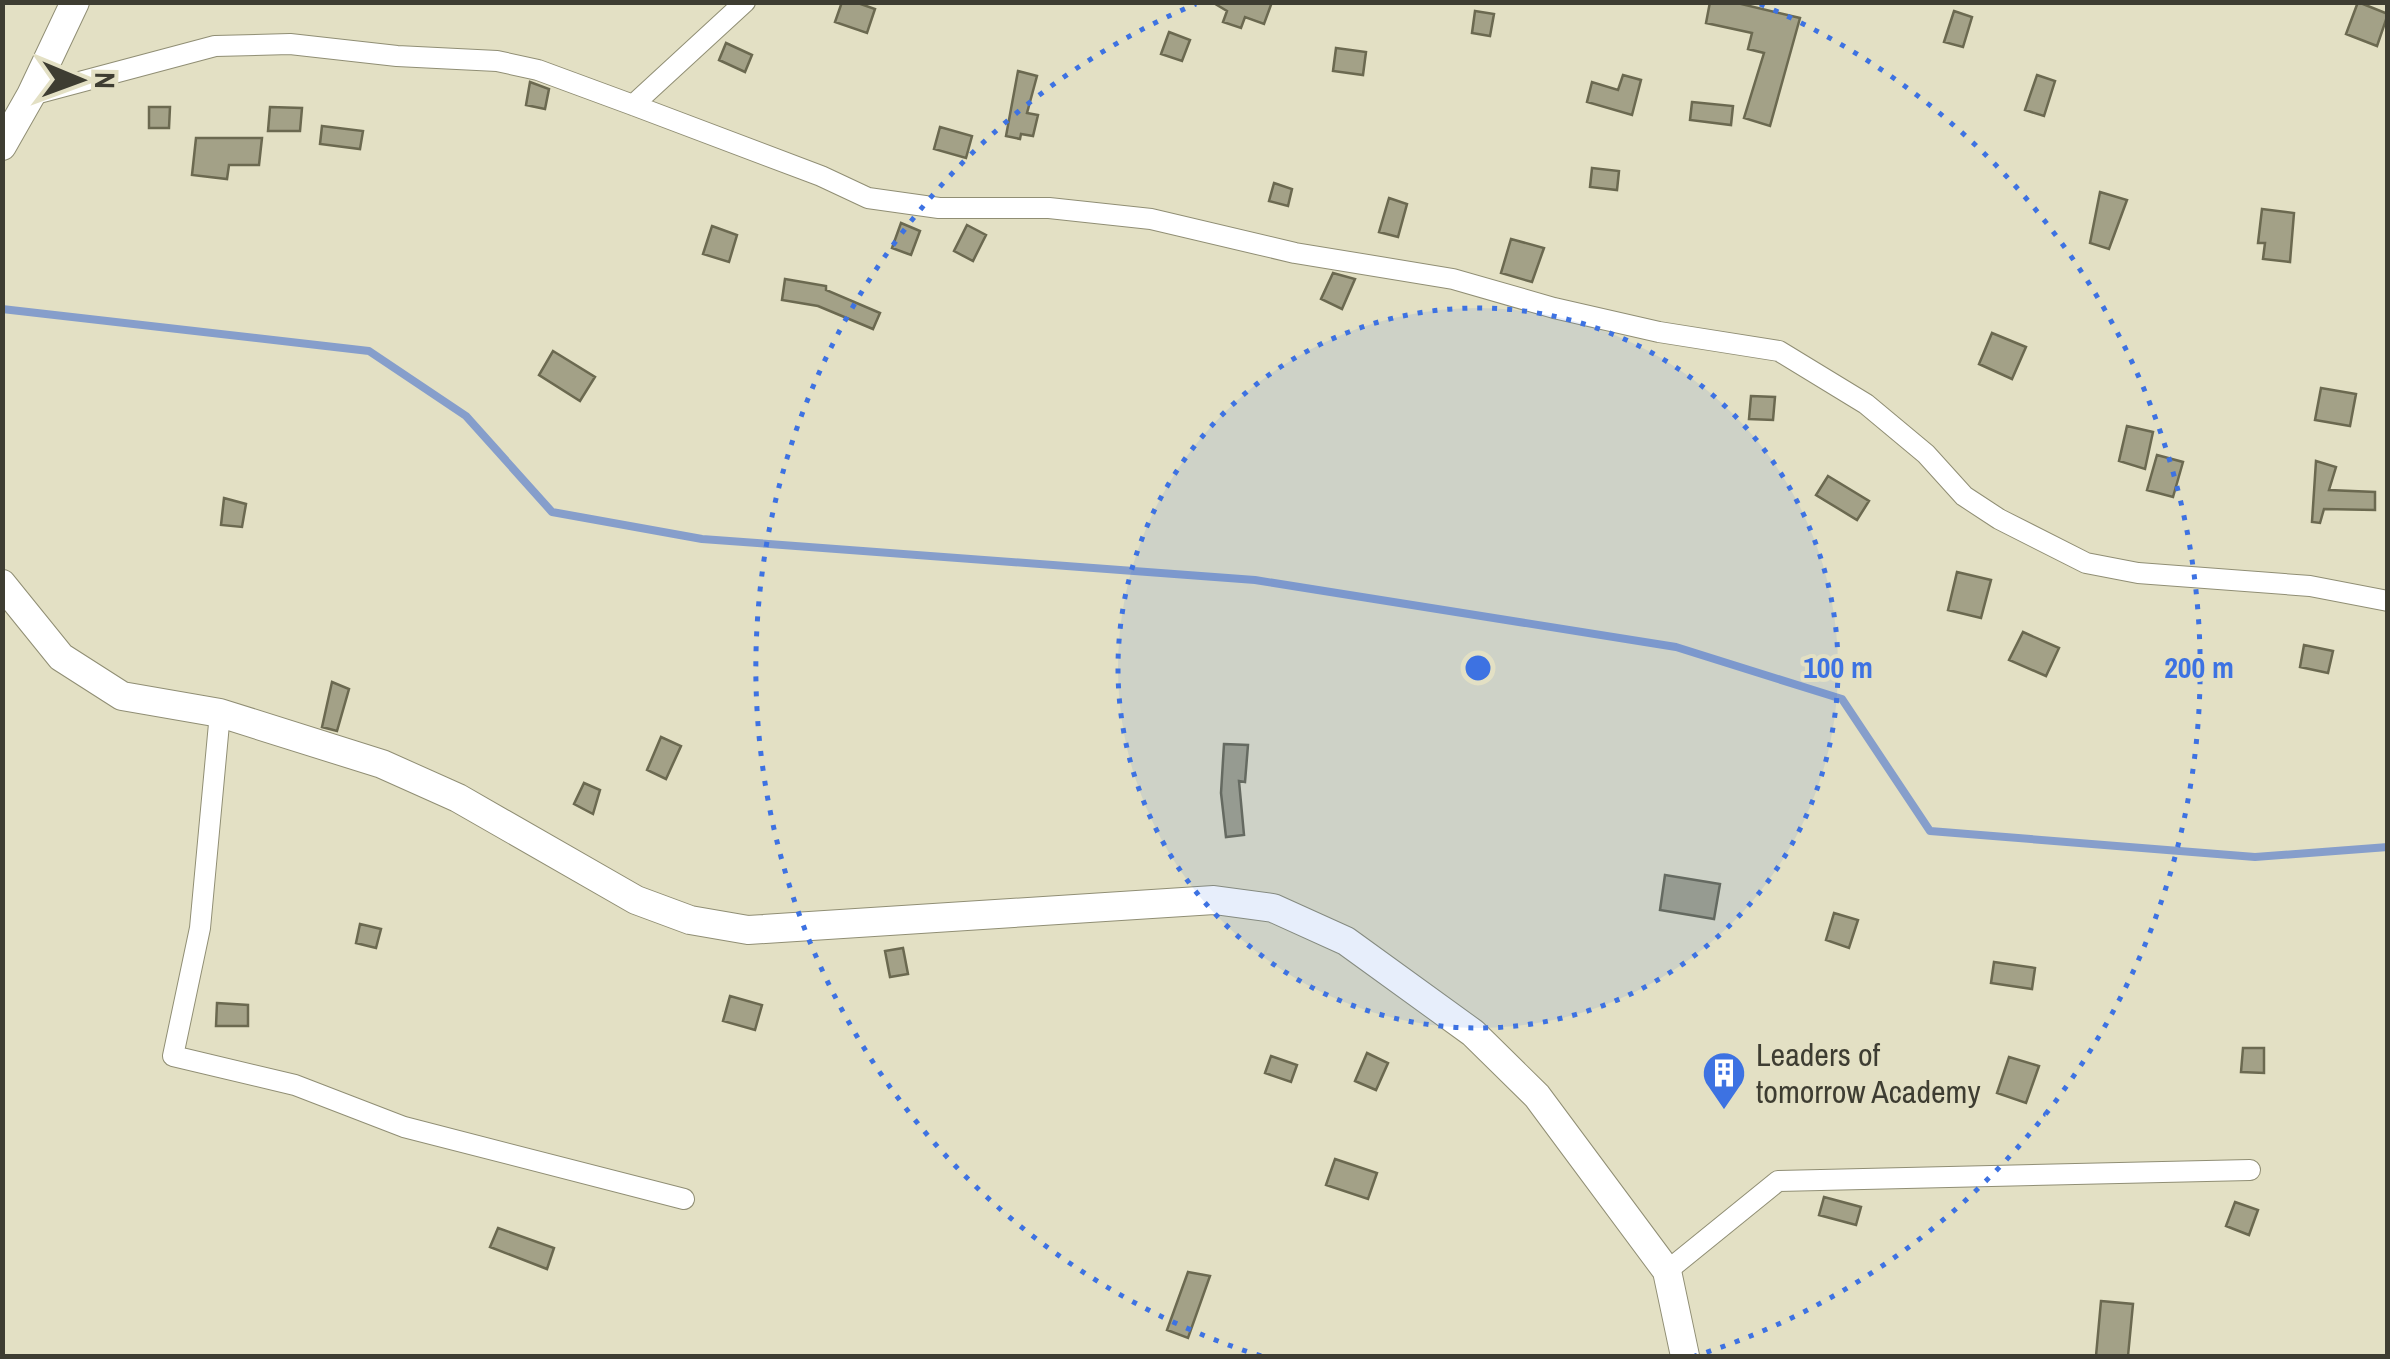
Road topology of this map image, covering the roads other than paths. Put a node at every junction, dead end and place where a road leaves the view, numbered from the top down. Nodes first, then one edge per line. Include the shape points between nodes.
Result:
1 (74, 2) edge
2 (746, 2) edge
3 (31, 95) junction
4 (633, 105) junction
5 (2, 146) edge
6 (2, 584) edge
7 (2388, 601) edge
8 (220, 713) junction
9 (2250, 1170) dead end
10 (684, 1199) dead end
11 (1667, 1271) junction
12 (1685, 1356) edge

1 - 3 street
2 - 4 street
3 - 4 street via 215,46 290,44 498,61
3 - 5 street
4 - 7 street via 868,198 1150,219 1295,253 1453,279 1659,332 1779,351 1866,404 1964,496 2086,562 2138,574 2310,586
6 - 8 street via 61,658 122,696
8 - 10 street via 202,913 173,1056 295,1085 404,1127
8 - 11 street via 382,764 458,798 636,900 690,920 748,930 1214,900 1273,908 1346,941 1473,1033 1536,1096
9 - 11 street via 1778,1180
11 - 12 street

